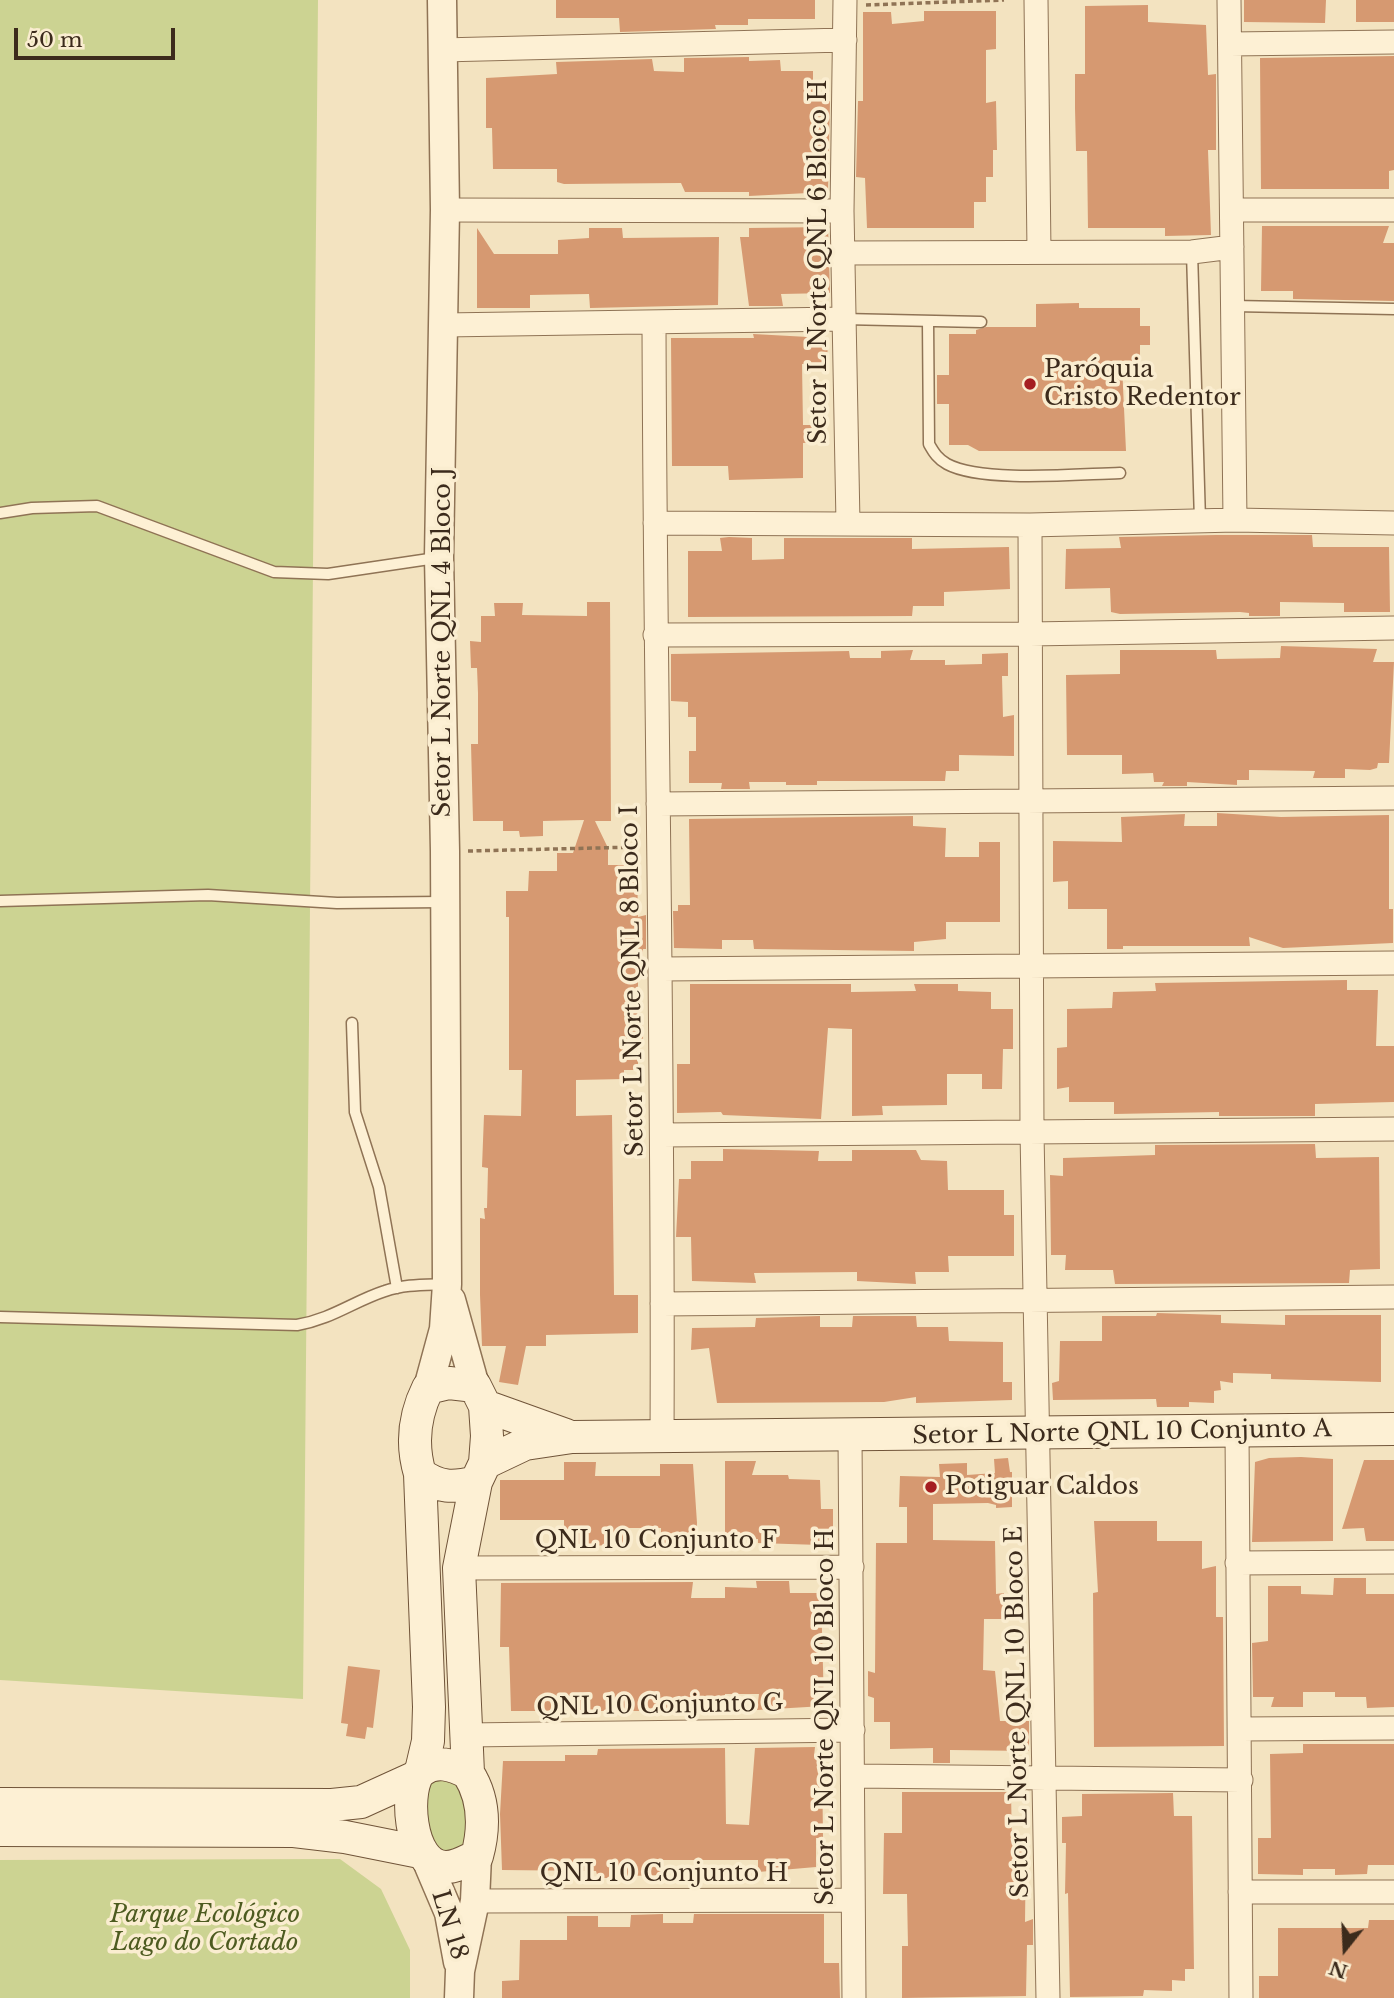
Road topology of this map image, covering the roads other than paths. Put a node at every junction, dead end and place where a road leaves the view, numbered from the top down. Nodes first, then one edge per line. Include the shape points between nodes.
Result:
1 (442, 0) edge
2 (1036, 0) edge
3 (1229, 0) edge
4 (845, 3) edge
5 (845, 40) junction
6 (1394, 42) edge
7 (1230, 44) junction
8 (442, 50) junction
9 (445, 210) junction
10 (1233, 210) junction
11 (1394, 210) edge
12 (842, 211) junction
13 (1232, 247) junction
14 (1039, 251) junction
15 (1192, 251) junction
16 (842, 253) junction
17 (1233, 306) junction
18 (1394, 309) edge
19 (842, 319) junction
20 (928, 321) junction
21 (981, 322) dead end
22 (654, 323) junction
23 (444, 325) junction
24 (1120, 473) dead end
25 (0, 513) edge
26 (1235, 520) junction
27 (1200, 521) junction
28 (654, 523) junction
29 (848, 523) junction
30 (1394, 523) edge
31 (1030, 525) junction
32 (439, 557) junction
33 (1394, 628) edge
34 (1030, 634) junction
35 (655, 635) junction
36 (1394, 798) edge
37 (1032, 801) junction
38 (658, 804) junction
39 (0, 901) edge
40 (443, 902) junction
41 (1394, 963) edge
42 (1033, 967) junction
43 (662, 969) junction
44 (352, 1023) dead end
45 (1394, 1129) edge
46 (1032, 1132) junction
47 (662, 1135) junction
48 (447, 1284) junction
49 (397, 1288) junction
50 (1394, 1297) edge
51 (1036, 1300) junction
52 (662, 1304) junction
53 (0, 1317) edge
54 (428, 1388) junction
55 (480, 1396) junction
56 (1394, 1429) edge
57 (1237, 1432) junction
58 (1039, 1435) junction
59 (572, 1437) junction
60 (850, 1437) junction
61 (662, 1438) junction
62 (481, 1472) junction
63 (421, 1474) junction
64 (1394, 1562) edge
65 (1237, 1563) junction
66 (852, 1567) junction
67 (459, 1568) junction
68 (1394, 1728) edge
69 (1241, 1729) junction
70 (853, 1730) junction
71 (467, 1735) junction
72 (468, 1773) junction
73 (419, 1774) junction
74 (854, 1776) junction
75 (1046, 1777) junction
76 (1241, 1780) junction
77 (0, 1804) edge
78 (0, 1830) edge
79 (423, 1856) junction
80 (477, 1856) junction
81 (1240, 1892) junction
82 (1394, 1892) edge
83 (853, 1900) junction
84 (475, 1901) junction
85 (460, 1984) edge
86 (854, 1998) edge
87 (1048, 1998) edge
88 (1241, 1998) edge

1 - 8 street, Setor L Norte QNL 4 Bloco J
2 - 14 street
3 - 7 street
4 - 5 street, Setor L Norte QNL 6 Bloco H
5 - 8 street
5 - 12 street, Setor L Norte QNL 6 Bloco H
6 - 7 street
7 - 10 street
8 - 9 street, Setor L Norte QNL 4 Bloco J
9 - 12 street
9 - 23 street, Setor L Norte QNL 4 Bloco J
10 - 11 street
10 - 13 street
12 - 16 street, Setor L Norte QNL 6 Bloco H
13 - 15 street
13 - 17 street
14 - 15 street
14 - 16 street
15 - 27 lane
16 - 19 street, Setor L Norte QNL 6 Bloco H
17 - 18 lane
17 - 26 street
19 - 20 lane
19 - 22 street
19 - 29 street, Setor L Norte QNL 6 Bloco H
20 - 21 lane
20 - 24 lane via 929,444 936,457 966,471 992,474
22 - 23 street
22 - 28 street, Setor L Norte QNL 8 Bloco I
23 - 32 street, Setor L Norte QNL 4 Bloco J
25 - 32 lane via 97,506 274,572 328,574
26 - 27 street
26 - 30 street
27 - 31 street
28 - 29 street
28 - 35 street, Setor L Norte QNL 8 Bloco I
29 - 31 street
31 - 34 street, Setor L Norte QNL 10 Bloco E
32 - 40 street, Setor L Norte QNL 4 Bloco J
33 - 34 street
34 - 35 street
34 - 37 street, Setor L Norte QNL 10 Bloco E
35 - 38 street, Setor L Norte QNL 8 Bloco I
36 - 37 street
37 - 38 street
37 - 42 street, Setor L Norte QNL 10 Bloco E
38 - 43 street, Setor L Norte QNL 8 Bloco I
39 - 40 lane via 208,895 337,903
40 - 48 street, Setor L Norte QNL 4 Bloco J
41 - 42 street
42 - 43 street
42 - 46 street, Setor L Norte QNL 10 Bloco E
43 - 47 street, Setor L Norte QNL 8 Bloco I
44 - 49 lane via 355,1112 379,1187
45 - 46 street
46 - 47 street
46 - 51 street, Setor L Norte QNL 10 Bloco E
47 - 52 street, Setor L Norte QNL 8 Bloco I
48 - 49 lane
48 - 54 street via 444,1329
48 - 55 street
49 - 53 lane via 321,1321 297,1325
50 - 51 street
51 - 52 street
51 - 58 street, Setor L Norte QNL 10 Bloco E
52 - 61 street, Setor L Norte QNL 8 Bloco I
54 - 55 main road via 449,1383
54 - 63 main road via 415,1430 415,1457
55 - 59 main road
55 - 62 main road
56 - 57 main road, Setor L Norte QNL 10 Conjunto A
57 - 58 main road, Setor L Norte QNL 10 Conjunto A
57 - 65 street
58 - 60 main road, Setor L Norte QNL 10 Conjunto A
58 - 75 street, Setor L Norte QNL 10 Bloco E
59 - 61 main road, Setor L Norte QNL 10 Conjunto A
59 - 62 main road via 525,1444
60 - 61 main road, Setor L Norte QNL 10 Conjunto A
60 - 66 street, Setor L Norte QNL 10 Bloco H
62 - 63 main road via 448,1487
62 - 67 main road
63 - 73 main road via 429,1707 428,1741
64 - 65 street
65 - 69 street
66 - 67 street, QNL 10 Conjunto F
66 - 70 street, Setor L Norte QNL 10 Bloco H
67 - 71 main road
68 - 69 street
69 - 76 street
70 - 71 street, QNL 10 Conjunto G
70 - 74 street, Setor L Norte QNL 10 Bloco H
71 - 72 main road
72 - 73 main road via 446,1764
72 - 80 main road via 478,1789 481,1808
73 - 77 main road via 361,1802 332,1805
73 - 79 main road via 412,1815
74 - 75 street
74 - 83 street, Setor L Norte QNL 10 Bloco H
75 - 76 street
75 - 87 street, Setor L Norte QNL 10 Bloco E
76 - 81 street
78 - 79 main road via 294,1831
79 - 80 main road via 446,1867
79 - 85 street, LN 18 via 449,1913
80 - 84 street, LN 18
81 - 82 street
81 - 88 street
83 - 84 street, QNL 10 Conjunto H
83 - 86 street, Setor L Norte QNL 10 Bloco H
84 - 85 street, LN 18

